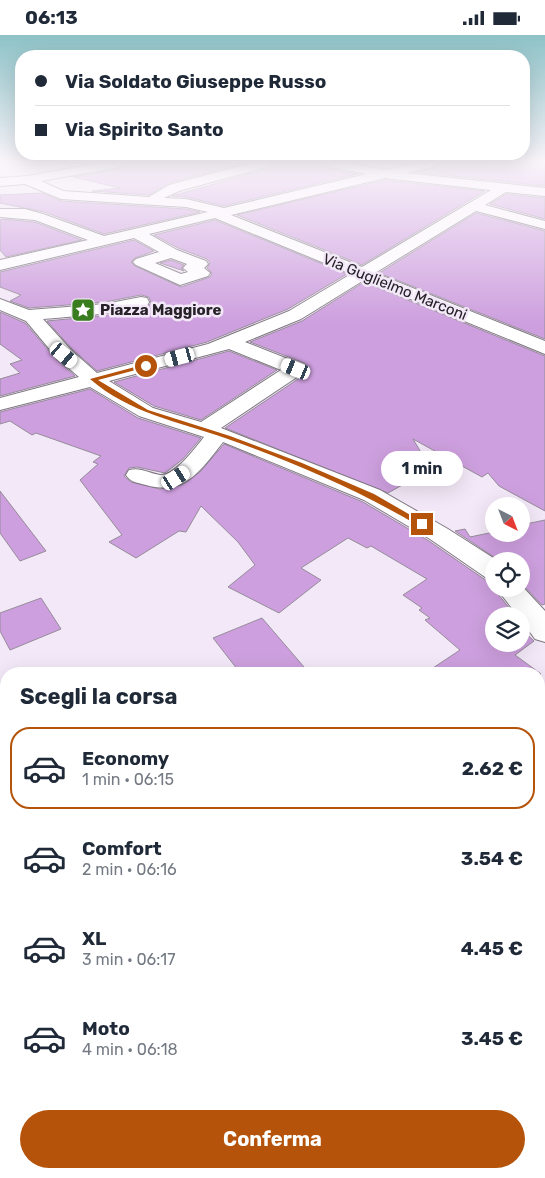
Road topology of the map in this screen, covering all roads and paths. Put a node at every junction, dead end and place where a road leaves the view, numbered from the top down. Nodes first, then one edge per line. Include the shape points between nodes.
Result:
1 (31, 216) edge
2 (208, 216) edge
3 (230, 216) edge
4 (457, 216) edge
5 (513, 216) edge
6 (545, 225) edge
7 (137, 233) junction
8 (103, 241) junction
9 (172, 253) dead end
10 (0, 265) edge
11 (363, 274) junction
12 (141, 303) dead end
13 (0, 304) edge
14 (28, 315) junction
15 (0, 321) edge
16 (231, 343) junction
17 (545, 348) edge
18 (93, 379) junction
19 (0, 404) edge
20 (210, 432) junction
21 (137, 475) dead end
22 (485, 565) edge
23 (517, 597) edge
24 (545, 633) edge

1 - 8 street
2 - 7 street
3 - 11 street, Via Guglielmo Marconi
4 - 11 street
5 - 6 street
7 - 8 street
7 - 9 street
8 - 10 street
11 - 16 street via 295,315
11 - 17 street, Via Guglielmo Marconi
12 - 14 street
13 - 14 street
14 - 15 street
14 - 18 street via 64,355
16 - 18 street
16 - 20 street via 296,369
18 - 19 street
18 - 20 street via 146,412
20 - 21 street via 187,471 176,478 161,482
20 - 22 street via 372,495
23 - 24 street

